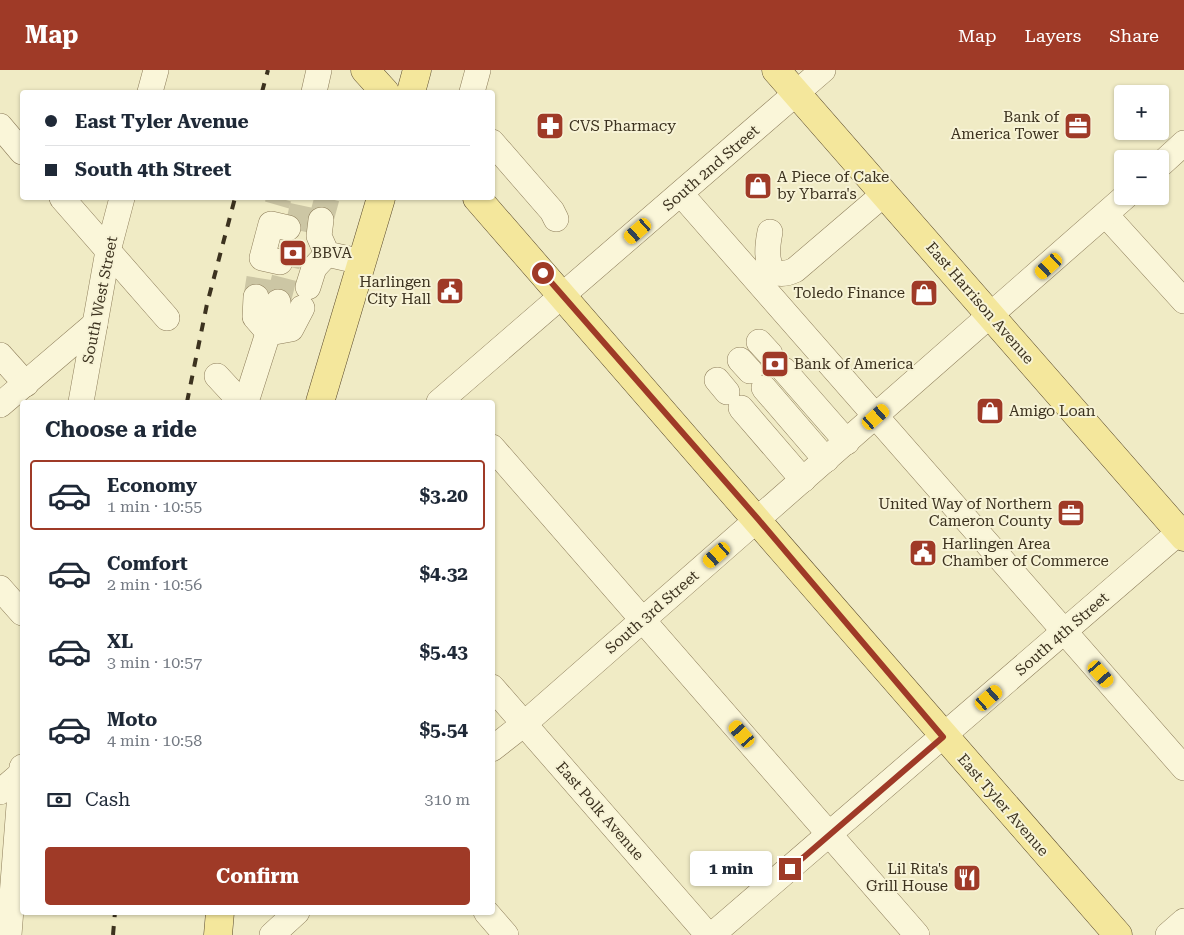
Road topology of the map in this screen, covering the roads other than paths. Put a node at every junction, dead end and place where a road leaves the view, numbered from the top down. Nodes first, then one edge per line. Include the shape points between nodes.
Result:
1 (156, 70) edge
2 (319, 70) edge
3 (366, 70) edge
4 (418, 70) edge
5 (478, 70) edge
6 (776, 70) edge
7 (823, 70) edge
8 (151, 90) edge
9 (314, 90) edge
10 (383, 90) edge
11 (412, 90) edge
12 (473, 90) edge
13 (796, 94) junction
14 (0, 126) edge
15 (1184, 142) edge
16 (495, 145) edge
17 (20, 150) edge
18 (1169, 156) edge
19 (681, 194) junction
20 (884, 194) junction
21 (64, 200) edge
22 (121, 200) edge
23 (380, 200) edge
24 (479, 200) edge
25 (1116, 205) edge
26 (1106, 214) junction
27 (556, 219) dead end
28 (770, 232) dead end
29 (108, 251) junction
30 (291, 258) junction
31 (362, 262) junction
32 (563, 296) junction
33 (1184, 301) edge
34 (991, 316) junction
35 (167, 318) dead end
36 (95, 324) junction
37 (269, 333) junction
38 (0, 355) edge
39 (771, 355) dead end
40 (751, 373) dead end
41 (217, 376) dead end
42 (26, 384) junction
43 (728, 393) dead end
44 (81, 400) edge
45 (239, 400) edge
46 (247, 400) edge
47 (323, 400) edge
48 (447, 400) edge
49 (0, 405) edge
50 (876, 417) junction
51 (847, 442) junction
52 (495, 450) edge
53 (826, 460) junction
54 (803, 480) junction
55 (758, 519) junction
56 (1182, 532) edge
57 (0, 588) edge
58 (20, 611) edge
59 (643, 620) junction
60 (1064, 632) junction
61 (495, 691) edge
62 (524, 724) junction
63 (943, 737) junction
64 (495, 747) edge
65 (1184, 768) edge
66 (20, 775) edge
67 (0, 792) edge
68 (20, 798) edge
69 (830, 834) junction
70 (220, 915) edge
71 (489, 915) edge
72 (1184, 921) edge
73 (9, 935) edge
74 (218, 935) edge
75 (506, 935) edge
76 (708, 935) edge
77 (712, 935) edge
78 (917, 935) edge
79 (1118, 935) edge
80 (1168, 935) edge

1 - 8 street
2 - 9 street
3 - 10 main road
4 - 11 main road
5 - 12 street
6 - 13 main road, East Harrison Avenue
7 - 13 street, South 2nd Street
13 - 19 street, South 2nd Street
13 - 20 main road, East Harrison Avenue
14 - 17 street
15 - 18 street
16 - 27 street
19 - 32 street, South 2nd Street
19 - 50 street
20 - 28 street via 787,274 770,266 767,259
20 - 34 main road, East Harrison Avenue
21 - 29 street
22 - 29 street, South West Street
23 - 31 main road
24 - 32 main road, East Tyler Avenue
25 - 26 street, South 3rd Street
26 - 33 street
26 - 34 street, South 3rd Street
29 - 35 street
29 - 36 street, South West Street
30 - 31 street
30 - 37 street via 256,317
30 - 37 street via 291,329
31 - 47 main road
32 - 48 street, South 2nd Street
32 - 55 main road, East Tyler Avenue
34 - 50 street, South 3rd Street
34 - 56 main road, East Harrison Avenue
36 - 42 street
36 - 44 street, South West Street
37 - 46 street
38 - 42 street
39 - 51 street
40 - 53 street
41 - 45 street
42 - 49 street
43 - 54 street
50 - 51 street, South 3rd Street
50 - 60 street
51 - 53 street, South 3rd Street
52 - 59 street
53 - 54 street, South 3rd Street
54 - 55 street, South 3rd Street
55 - 59 street, South 3rd Street
55 - 63 main road, East Tyler Avenue
56 - 60 street, South 4th Street
57 - 58 street
59 - 62 street, South 3rd Street
59 - 69 street
60 - 63 street, South 4th Street
60 - 65 street
61 - 62 street, East Polk Avenue
62 - 64 street, South 3rd Street
62 - 76 street, East Polk Avenue
63 - 69 street, South 4th Street
63 - 79 main road, East Tyler Avenue
66 - 67 street
68 - 73 street
69 - 77 street, South 4th Street
69 - 78 street
70 - 74 main road
71 - 75 street
72 - 80 street

